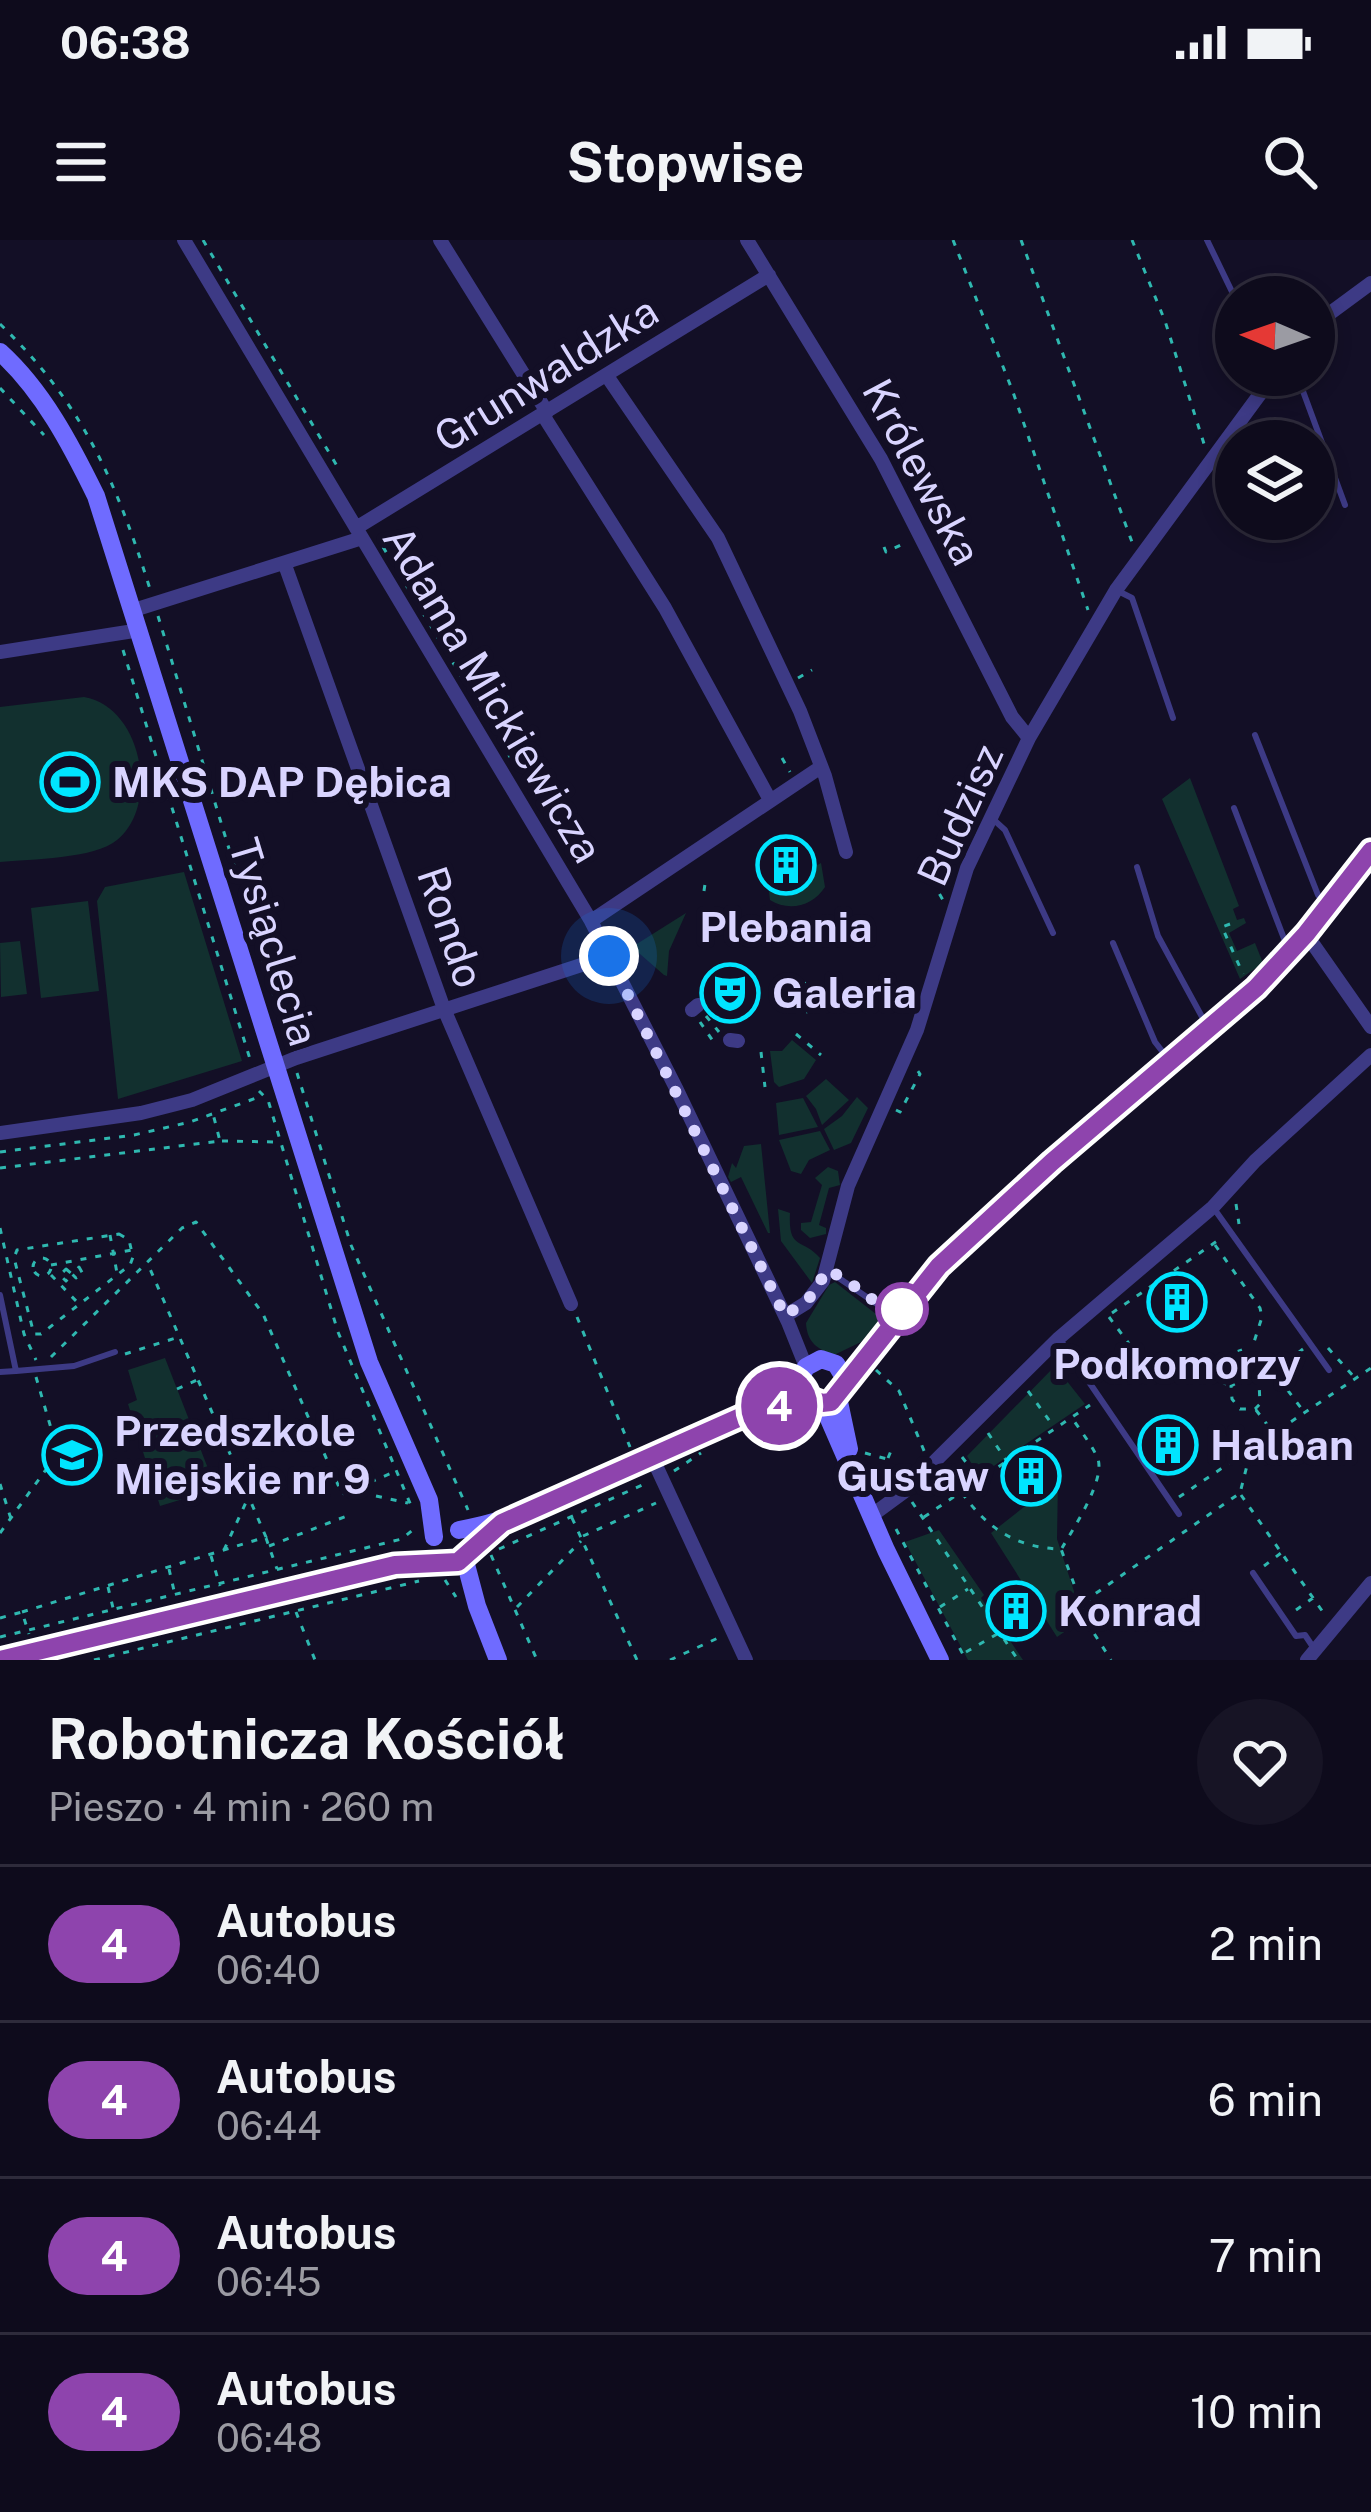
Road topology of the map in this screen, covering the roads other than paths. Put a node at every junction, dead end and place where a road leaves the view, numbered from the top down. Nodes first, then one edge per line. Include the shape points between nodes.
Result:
1 (184, 240) edge
2 (440, 240) edge
3 (747, 240) edge
4 (1207, 240) edge
5 (769, 275) junction
6 (1224, 276) edge
7 (1371, 284) edge
8 (1335, 310) edge
9 (0, 352) edge
10 (607, 376) junction
11 (1259, 396) edge
12 (1306, 396) edge
13 (545, 414) junction
14 (1345, 505) dead end
15 (364, 535) junction
16 (285, 565) junction
17 (1116, 590) junction
18 (134, 610) junction
19 (140, 630) junction
20 (0, 652) edge
21 (1173, 718) dead end
22 (1255, 735) dead end
23 (1029, 738) junction
24 (821, 767) junction
25 (780, 798) junction
26 (1234, 808) dead end
27 (990, 818) junction
28 (1371, 851) edge
29 (846, 852) dead end
30 (1137, 867) dead end
31 (1328, 906) junction
32 (591, 921) junction
33 (1053, 933) dead end
34 (1306, 934) junction
35 (1113, 943) dead end
36 (1290, 952) junction
37 (609, 956) junction
38 (445, 1009) junction
39 (1371, 1027) edge
40 (1209, 1029) junction
41 (1367, 1059) edge
42 (1171, 1063) junction
43 (275, 1068) junction
44 (0, 1133) edge
45 (1213, 1207) junction
46 (826, 1270) junction
47 (0, 1295) edge
48 (571, 1304) road end
49 (787, 1319) junction
50 (892, 1322) junction
51 (1059, 1338) junction
52 (115, 1352) road end
53 (1330, 1370) dead end
54 (16, 1371) junction
55 (0, 1372) edge
56 (820, 1384) junction
57 (652, 1457) junction
58 (419, 1502) junction
59 (1183, 1513) road end
60 (871, 1516) junction
61 (502, 1523) junction
62 (457, 1529) junction
63 (433, 1539) junction
64 (401, 1558) junction
65 (461, 1558) junction
66 (1252, 1573) dead end
67 (1371, 1583) edge
68 (1311, 1655) edge
69 (1, 1660) edge
70 (498, 1660) edge
71 (746, 1660) edge
72 (940, 1660) edge

1 - 15 street, Adama Mickiewicza
2 - 13 street
3 - 5 street, Królewska
4 - 6 lane
5 - 10 street, Grunwaldzka
5 - 23 street, Królewska via 881,459
7 - 8 street
9 - 18 street, Tysiąclecia via 71,444
10 - 13 street, Grunwaldzka
10 - 24 street via 718,538
11 - 17 street, Budzisz
12 - 14 lane
13 - 15 street, Grunwaldzka
13 - 25 street
15 - 16 street, Grunwaldzka
15 - 32 street, Adama Mickiewicza
16 - 18 street, Grunwaldzka
16 - 38 street, Rondo
17 - 21 lane via 1132,598
17 - 23 street, Budzisz
18 - 19 street, Tysiąclecia
19 - 20 street
19 - 43 street, Tysiąclecia
22 - 31 lane
23 - 27 street, Budzisz
24 - 25 street
24 - 29 street
25 - 32 street
26 - 36 lane
27 - 33 lane via 1005,830
27 - 46 street, Budzisz via 917,1030 848,1186
28 - 31 street
30 - 40 lane via 1158,935
31 - 34 street
32 - 37 street, Adama Mickiewicza
34 - 36 street
34 - 39 street
35 - 42 lane
36 - 40 street
37 - 38 street
37 - 49 street, Adama Mickiewicza
38 - 43 street
38 - 48 street, Rondo
40 - 42 street
41 - 45 street
42 - 50 street via 956,1251
43 - 44 street via 141,1113
43 - 58 street, Tysiąclecia
45 - 51 street
45 - 53 lane
46 - 49 street, Budzisz
46 - 50 lane
47 - 54 lane
49 - 56 street, Adama Mickiewicza
50 - 56 street via 866,1361
51 - 59 lane
51 - 60 street
52 - 54 lane via 74,1366
54 - 55 lane
56 - 57 street
56 - 60 street
57 - 61 street
57 - 71 street
58 - 62 street, Tysiąclecia
58 - 63 street, Tysiąclecia
60 - 72 street
61 - 62 street
61 - 65 street
62 - 63 street via 443,1528
62 - 65 street via 466,1538
63 - 64 street
63 - 65 street via 433,1553
64 - 65 street
64 - 69 street
65 - 70 street via 470,1609
66 - 68 lane via 1296,1636 1305,1635
67 - 68 street

